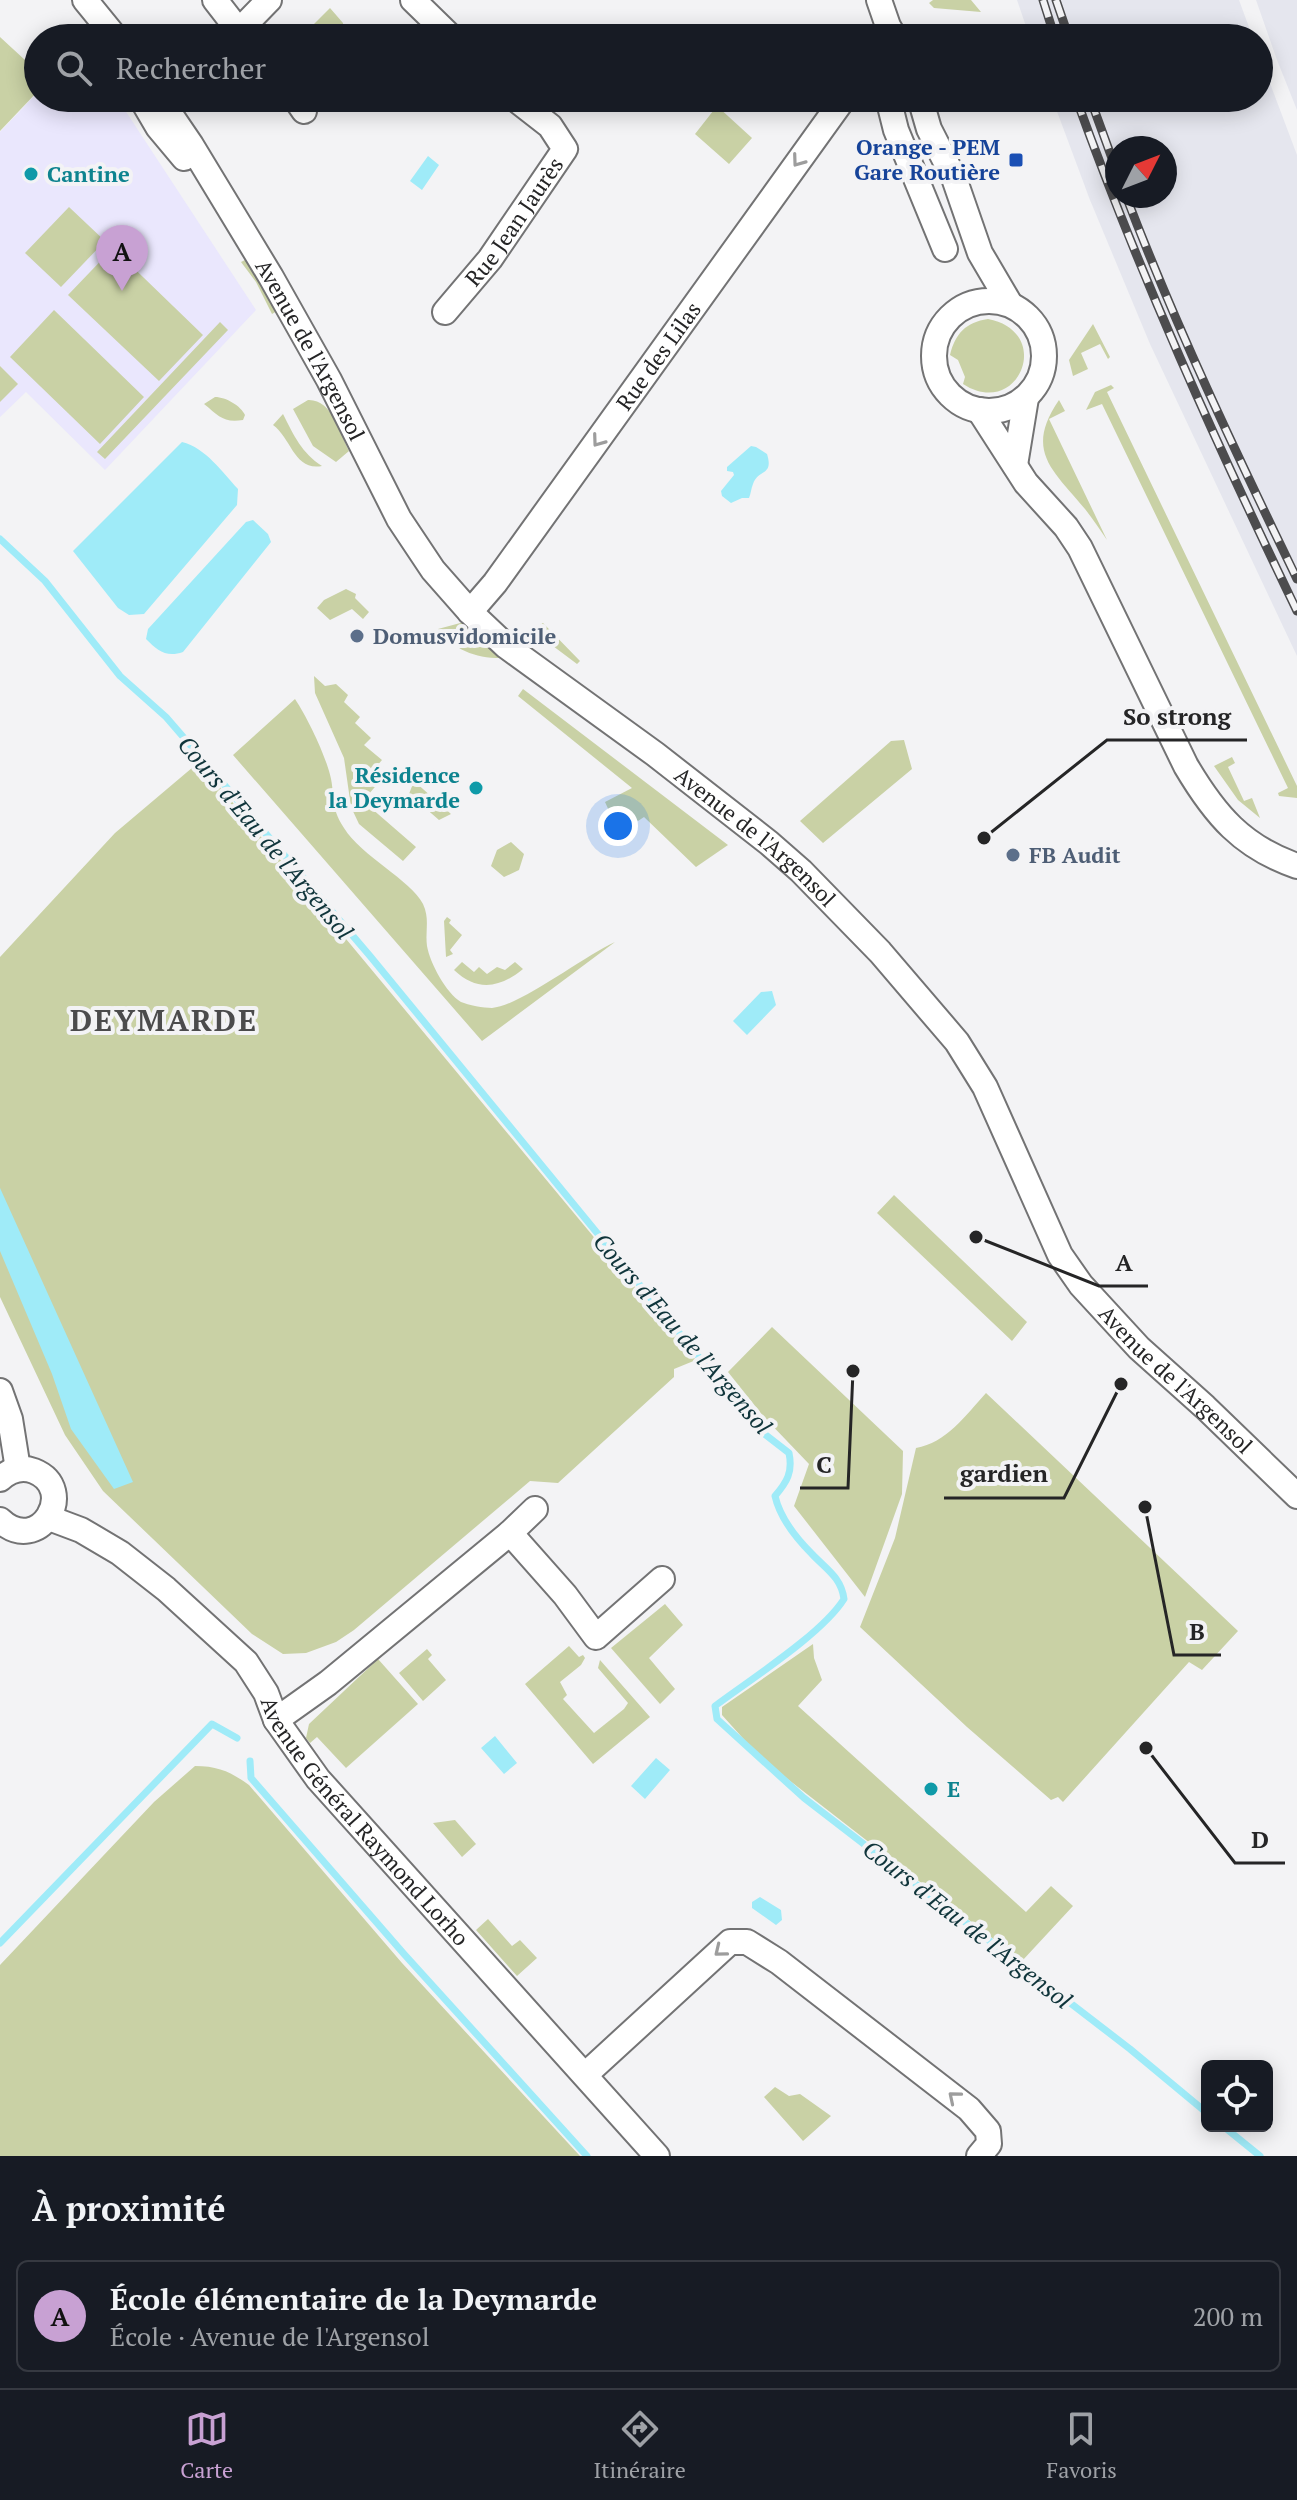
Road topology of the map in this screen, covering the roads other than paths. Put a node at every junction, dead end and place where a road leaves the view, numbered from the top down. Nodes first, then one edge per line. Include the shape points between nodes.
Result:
1 (85, 0) edge
2 (215, 0) edge
3 (269, 0) edge
4 (413, 0) edge
5 (879, 0) edge
6 (105, 24) edge
7 (232, 24) edge
8 (250, 24) edge
9 (438, 24) edge
10 (887, 24) edge
11 (165, 112) edge
12 (532, 112) edge
13 (834, 112) edge
14 (892, 112) edge
15 (924, 112) edge
16 (945, 249) dead end
17 (980, 253) junction
18 (1010, 304) junction
19 (967, 305) junction
20 (445, 312) dead end
21 (1026, 398) junction
22 (979, 410) junction
23 (1015, 465) junction
24 (470, 612) junction
25 (1297, 866) edge
26 (0, 1391) edge
27 (9, 1474) edge
28 (1297, 1496) edge
29 (535, 1509) dead end
30 (49, 1518) junction
31 (0, 1520) edge
32 (510, 1533) junction
33 (662, 1579) dead end
34 (276, 1720) junction
35 (585, 2075) junction
36 (657, 2156) edge
37 (979, 2156) edge

1 - 6 street
2 - 7 street
3 - 8 street
4 - 9 street
5 - 10 street
11 - 24 street, Avenue de l'Argensol via 245,232 329,380 399,519
12 - 20 street, Rue Jean Jaurès via 550,126 565,149 490,259
13 -> 24 street, Rue des Lilas
14 - 16 street
15 - 17 street
17 - 18 street
17 - 19 street
18 - 19 street
18 - 21 street via 1035,325 1044,352 1040,377
19 - 22 street via 941,328 934,362 948,393
21 - 22 street via 996,411
21 - 23 street
22 - 23 street
23 - 25 street via 1080,548 1205,798 1249,844
24 - 28 street, Avenue de l'Argensol via 506,646 769,843 880,952 957,1042 985,1087 1060,1255 1081,1285 1139,1348
26 - 27 street via 10,1419
27 - 30 street via 29,1469 47,1479 54,1498
29 - 32 street
30 - 31 street via 24,1531
30 - 34 street, Avenue Général Raymond Lorho via 106,1543 166,1589 246,1662
32 - 33 street via 596,1637
32 - 34 street
34 - 35 street, Avenue Général Raymond Lorho via 328,1791
35 - 36 street, Avenue Général Raymond Lorho
37 -> 35 street via 989,2144 988,2131 969,2109 747,1942 730,1942

